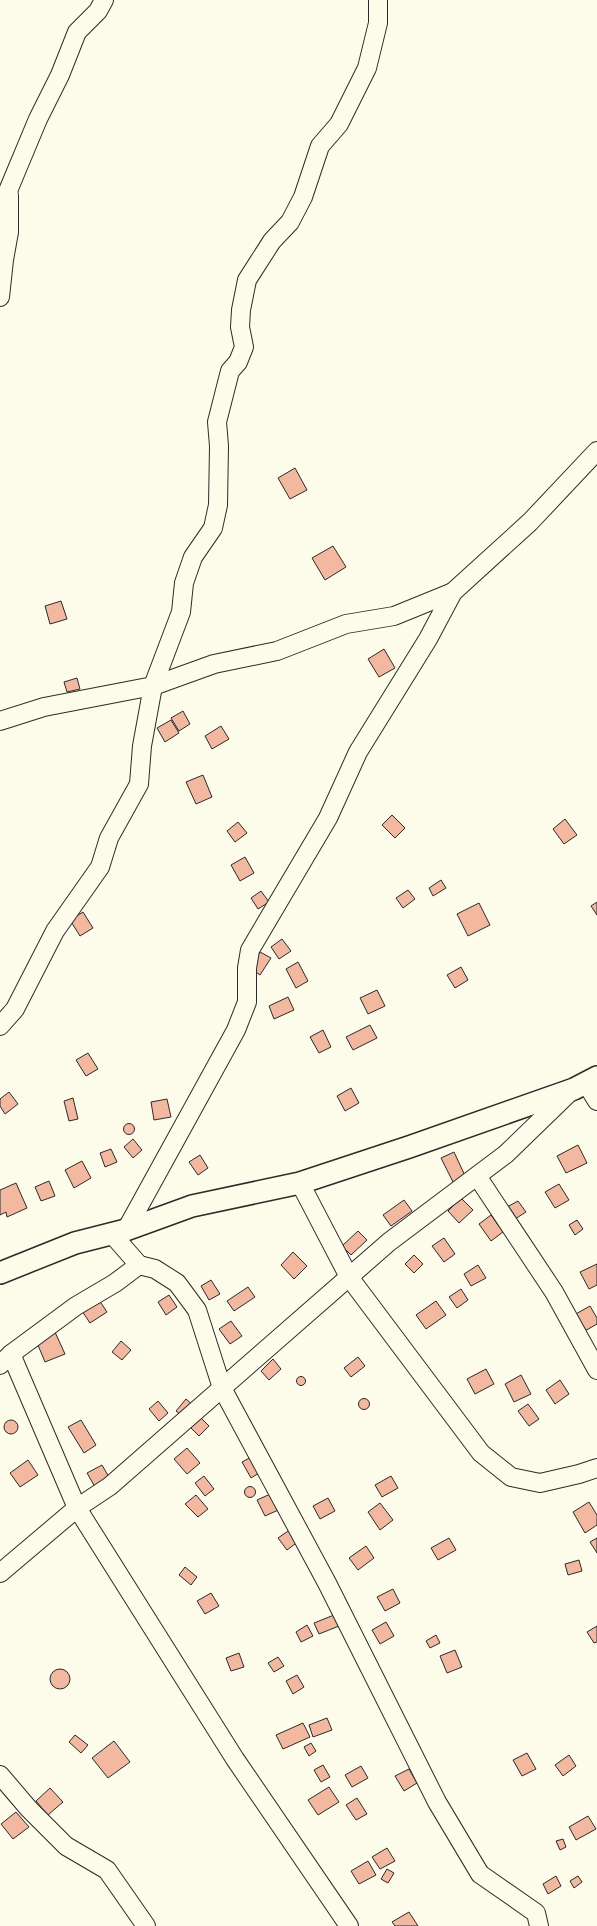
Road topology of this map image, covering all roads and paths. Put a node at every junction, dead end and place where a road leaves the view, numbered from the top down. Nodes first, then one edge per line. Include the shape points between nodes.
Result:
1 (104, 0) edge
2 (378, 0) edge
3 (9, 187) junction
4 (0, 210) edge
5 (0, 297) edge
6 (597, 451) edge
7 (452, 592) junction
8 (153, 686) junction
9 (0, 721) edge
10 (0, 1026) edge
11 (585, 1083) edge
12 (597, 1101) edge
13 (477, 1176) junction
14 (300, 1183) junction
15 (119, 1232) junction
16 (139, 1264) junction
17 (0, 1273) edge
18 (349, 1277) junction
19 (6, 1360) edge
20 (597, 1370) edge
21 (222, 1388) junction
22 (597, 1468) edge
23 (77, 1508) junction
24 (0, 1574) edge
25 (0, 1775) edge
26 (146, 1926) edge
27 (349, 1926) edge
28 (539, 1926) edge

1 - 3 street via 98,11 77,32
2 - 8 street via 378,23 367,68 339,124 320,146 303,198 290,222 272,241 247,280 240,327 244,347 230,371 217,422 218,505 213,528 193,557 184,583 181,612
3 - 4 street
3 - 5 street via 9,232
6 - 7 street via 530,522
7 - 8 street via 394,616 346,624 277,651 214,664
7 - 15 street via 428,638 358,752 328,818 250,950 248,1002 236,1030
8 - 9 street via 44,707
8 - 10 street via 139,784 109,838 100,867 55,931 15,1009
11 - 12 street
11 - 13 street
11 - 14 street via 410,1148
13 - 18 street via 389,1242
13 - 20 street via 554,1292
14 - 15 street via 192,1206
14 - 18 street
15 - 16 street
15 - 17 street via 74,1244
16 - 19 street via 116,1283 76,1306
16 - 21 street via 156,1269 177,1284 198,1310
18 - 21 street
18 - 22 street via 481,1453 511,1477 540,1483
19 - 23 street
21 - 23 street via 110,1486
21 - 28 street via 327,1583 437,1802 480,1874 536,1914
23 - 24 street
23 - 27 street via 235,1758
25 - 26 street via 66,1846 108,1870

